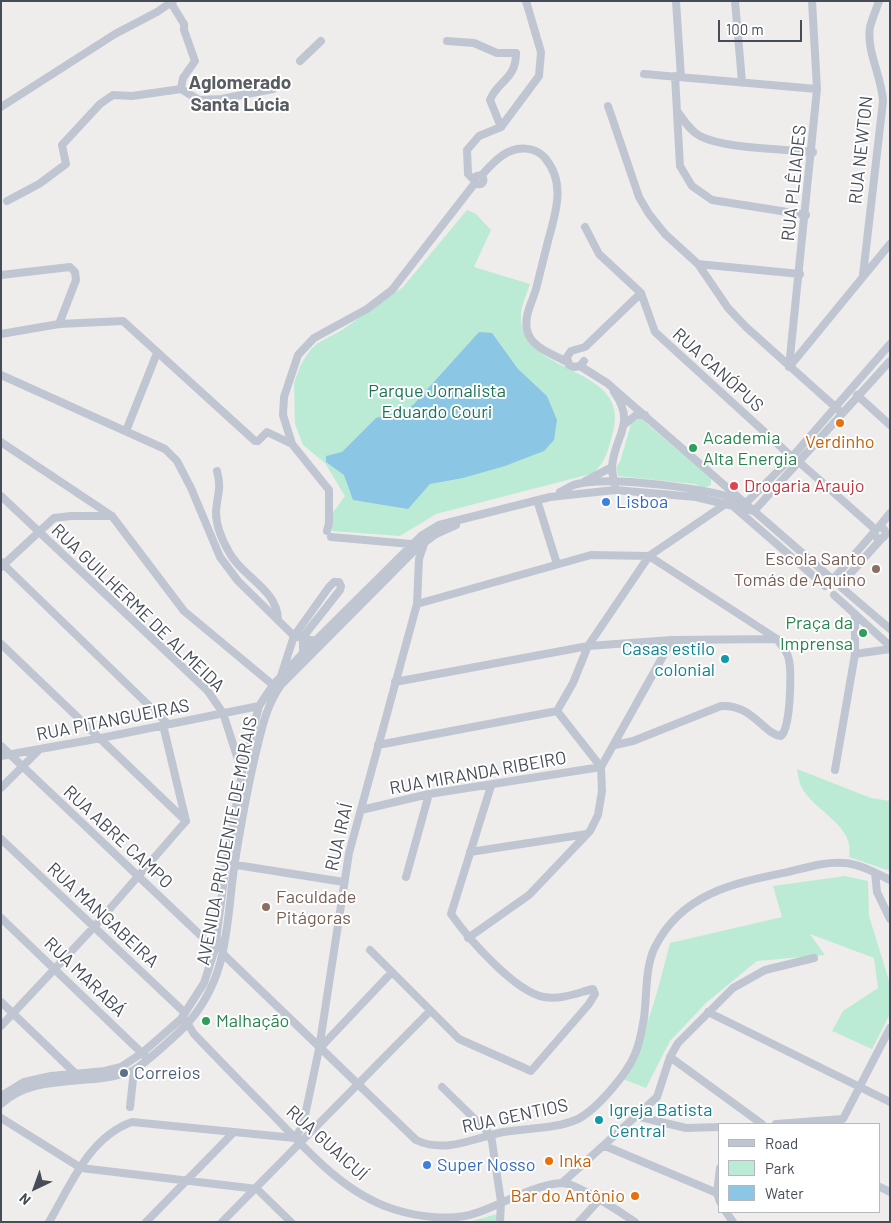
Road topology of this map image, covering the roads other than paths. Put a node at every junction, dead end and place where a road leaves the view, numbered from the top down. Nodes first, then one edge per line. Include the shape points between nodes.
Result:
1 (526, 1) edge
2 (676, 1) edge
3 (736, 1) edge
4 (812, 1) edge
5 (879, 1) edge
6 (172, 2) edge
7 (322, 41) dead end
8 (447, 41) dead end
9 (300, 61) dead end
10 (644, 74) dead end
11 (678, 77) junction
12 (742, 82) junction
13 (273, 88) dead end
14 (181, 89) junction
15 (817, 89) junction
16 (608, 106) dead end
17 (1, 107) edge
18 (677, 111) junction
19 (501, 128) junction
20 (813, 152) junction
21 (479, 180) junction
22 (7, 201) dead end
23 (806, 215) junction
24 (584, 227) dead end
25 (890, 244) edge
26 (698, 264) junction
27 (800, 274) junction
28 (1, 275) edge
29 (863, 275) junction
30 (641, 293) junction
31 (59, 324) junction
32 (1, 334) edge
33 (890, 344) edge
34 (157, 353) junction
35 (581, 358) junction
36 (567, 360) junction
37 (890, 361) edge
38 (789, 366) junction
39 (1, 375) edge
40 (607, 383) junction
41 (852, 390) junction
42 (859, 397) junction
43 (835, 406) junction
44 (842, 413) junction
45 (645, 415) junction
46 (625, 424) junction
47 (890, 425) edge
48 (126, 431) junction
49 (1, 442) edge
50 (294, 447) junction
51 (795, 460) junction
52 (612, 467) junction
53 (217, 470) dead end
54 (715, 475) junction
55 (577, 484) junction
56 (615, 485) junction
57 (710, 491) junction
58 (1, 496) edge
59 (550, 497) junction
60 (696, 497) junction
61 (537, 500) junction
62 (746, 503) junction
63 (729, 504) junction
64 (754, 511) junction
65 (890, 513) edge
66 (112, 516) junction
67 (876, 530) junction
68 (39, 533) junction
69 (886, 536) edge
70 (425, 537) junction
71 (390, 542) junction
72 (414, 546) junction
73 (404, 556) junction
74 (649, 556) junction
75 (419, 559) junction
76 (557, 564) junction
77 (2, 565) edge
78 (833, 577) junction
79 (824, 586) junction
80 (842, 586) junction
81 (834, 595) junction
82 (416, 604) junction
83 (855, 614) junction
84 (278, 619) junction
85 (887, 627) edge
86 (294, 636) junction
87 (303, 637) junction
88 (777, 639) junction
89 (672, 640) junction
90 (890, 640) edge
91 (315, 641) junction
92 (1, 644) edge
93 (290, 644) junction
94 (588, 646) junction
95 (890, 647) edge
96 (304, 652) junction
97 (855, 654) junction
98 (299, 667) junction
99 (281, 677) junction
100 (395, 682) junction
101 (274, 685) junction
102 (259, 706) junction
103 (557, 711) junction
104 (223, 713) junction
105 (166, 725) junction
106 (101, 738) junction
107 (378, 745) junction
108 (615, 745) junction
109 (1, 746) edge
110 (39, 750) junction
111 (5, 755) edge
112 (601, 766) junction
113 (22, 767) junction
114 (835, 770) dead end
115 (242, 774) junction
116 (250, 780) junction
117 (491, 786) junction
118 (1, 788) edge
119 (429, 794) junction
120 (361, 810) junction
121 (186, 821) junction
122 (587, 834) junction
123 (1, 839) edge
124 (470, 852) junction
125 (226, 863) junction
126 (234, 866) junction
127 (875, 873) junction
128 (406, 877) dead end
129 (138, 878) junction
130 (890, 880) edge
131 (344, 882) junction
132 (1, 918) edge
133 (890, 919) edge
134 (94, 927) junction
135 (218, 935) junction
136 (468, 938) junction
137 (215, 949) junction
138 (370, 950) dead end
139 (224, 955) junction
140 (814, 958) dead end
141 (55, 968) junction
142 (392, 972) junction
143 (1, 1002) edge
144 (430, 1011) junction
145 (708, 1012) junction
146 (13, 1013) junction
147 (185, 1013) junction
148 (183, 1025) junction
149 (1, 1026) edge
150 (890, 1028) edge
151 (320, 1049) junction
152 (145, 1056) junction
153 (670, 1057) junction
154 (331, 1060) junction
155 (317, 1062) junction
156 (134, 1070) junction
157 (75, 1073) junction
158 (59, 1082) junction
159 (358, 1086) junction
160 (442, 1087) dead end
161 (862, 1087) junction
162 (1, 1096) edge
163 (890, 1102) edge
164 (1, 1104) edge
165 (130, 1107) dead end
166 (636, 1116) junction
167 (1, 1118) edge
168 (761, 1123) edge
169 (795, 1123) edge
170 (718, 1127) edge
171 (233, 1134) junction
172 (491, 1135) junction
173 (298, 1141) junction
174 (605, 1146) junction
175 (81, 1168) junction
176 (187, 1179) junction
177 (562, 1183) junction
178 (718, 1185) edge
179 (257, 1189) junction
180 (717, 1193) junction
181 (718, 1196) edge
182 (600, 1199) junction
183 (501, 1202) junction
184 (446, 1220) edge
185 (49, 1222) edge
186 (146, 1222) edge
187 (222, 1222) edge
188 (291, 1222) edge
189 (500, 1222) edge
190 (579, 1222) edge
191 (635, 1222) edge

1 - 19 street via 541,52 539,76
2 - 11 street
3 - 12 street
4 - 15 street, RUA PLÊIADES
5 - 29 street, RUA NEWTON via 870,29 883,101
6 - 14 street via 184,24 194,61 183,78
6 - 17 street via 115,34
7 - 9 street
8 - 19 street via 474,43 497,52 516,53 516,67 490,100
10 - 11 street
11 - 12 street
11 - 18 street
12 - 15 street
13 - 14 street via 222,99 199,100
14 - 22 street via 108,98 62,145 66,164 39,184
15 - 20 street, RUA PLÊIADES
16 - 26 street via 638,197 665,234
18 - 20 street via 690,129 712,140
18 - 23 street via 680,166 692,186 712,200
19 - 21 street via 474,140 467,150 468,174
20 - 23 street, RUA PLÊIADES
21 - 36 street via 495,161 511,150 528,148 542,155 553,167 558,204 527,312 527,330 535,344
21 - 50 street via 392,290 367,309 314,338 298,355 282,405 286,431
23 - 27 street, RUA PLÊIADES
24 - 30 street, RUA CANÓPUS via 599,254
25 - 29 street
26 - 27 street
26 - 38 street via 728,308
27 - 38 street, RUA PLÊIADES
28 - 31 street via 70,267 76,280
29 - 38 street
30 - 35 street via 588,344
30 - 51 street, RUA CANÓPUS via 655,332
31 - 32 street
31 - 34 street via 123,321
33 - 41 street
34 - 48 street
34 - 50 street via 255,441 267,432
35 - 36 street via 571,366
35 - 36 street via 571,351
35 - 40 street
37 - 42 street
38 - 43 street
39 - 48 street
40 - 45 street
40 - 46 street via 623,407
41 - 42 street
41 - 43 street
42 - 44 street
42 - 47 street
43 - 44 street
43 - 51 street
44 - 51 street
45 - 46 street via 636,416
45 - 54 street
46 - 52 street
48 - 84 street via 165,449 177,461 220,556 238,581
49 - 66 street
50 - 71 street via 329,490 330,531 345,537
51 - 62 street
51 - 64 street
51 - 67 street, RUA CANÓPUS
52 - 55 street
52 - 56 street
53 - 84 street via 221,486 216,512 218,526 229,554 266,592 278,612
54 - 57 street via 717,483
54 - 62 street
55 - 56 street
55 - 59 street
56 - 57 street
56 - 59 street
56 - 60 street
57 - 60 street
57 - 62 street
58 - 68 street, RUA GUILHERME DE ALMEIDA
59 - 61 street
60 - 63 street
61 - 70 street via 439,525
61 - 76 street
62 - 64 street
63 - 64 street
63 - 74 street
63 - 79 street
64 - 78 street
65 - 67 street
66 - 68 street via 60,516
66 - 101 street via 184,611
67 - 69 street, RUA CANÓPUS via 876,537
67 - 78 street
68 - 77 street
68 - 104 street, RUA GUILHERME DE ALMEIDA via 207,690
69 - 80 street
70 - 72 street
70 - 75 street, RUA IRAÍ
71 - 72 street
71 - 73 street
72 - 73 street
72 - 75 street
73 - 75 street
73 - 91 street
73 - 98 street, AVENIDA PRUDENTE DE MORAIS
74 - 76 street via 591,555
74 - 88 street
74 - 94 street
75 - 82 street, RUA IRAÍ
76 - 82 street
77 - 105 street
78 - 79 street
78 - 80 street
79 - 81 street
80 - 81 street
80 - 85 street
81 - 83 street
82 - 100 street, RUA IRAÍ
83 - 95 street
83 - 97 street
84 - 86 street
85 - 90 street
86 - 87 street
86 - 87 street, AVENIDA PRUDENTE DE MORAIS via 329,587 338,582 341,586 338,592
86 - 93 street, AVENIDA PRUDENTE DE MORAIS
87 - 91 street
87 - 96 street
88 - 89 street
88 - 108 street via 788,655 790,670 787,725 781,736 754,717 730,706 721,706
89 - 94 street
89 - 108 street
91 - 96 street
92 - 106 street
93 - 96 street
93 - 99 street, AVENIDA PRUDENTE DE MORAIS
94 - 100 street
94 - 103 street
95 - 97 street
96 - 98 street
96 - 99 street
97 - 114 street
98 - 116 street, AVENIDA PRUDENTE DE MORAIS via 271,701
99 - 101 street, AVENIDA PRUDENTE DE MORAIS
100 - 107 street, RUA IRAÍ
101 - 102 street, AVENIDA PRUDENTE DE MORAIS
102 - 104 street, RUA PITANGUEIRAS
102 - 115 street, AVENIDA PRUDENTE DE MORAIS
103 - 107 street
103 - 112 street
104 - 105 street, RUA PITANGUEIRAS
104 - 115 street, RUA GUILHERME DE ALMEIDA
105 - 106 street, RUA PITANGUEIRAS
105 - 121 street
106 - 110 street, RUA PITANGUEIRAS
106 - 121 street
107 - 120 street, RUA IRAÍ
108 - 112 street
109 - 111 street, RUA ABRE CAMPO
110 - 111 street, RUA PITANGUEIRAS
110 - 113 street
111 - 113 street, RUA ABRE CAMPO
112 - 117 street, RUA MIRANDA RIBEIRO
112 - 122 street via 602,791 598,815
113 - 118 street
113 - 129 street, RUA ABRE CAMPO
115 - 116 street
115 - 125 street, AVENIDA PRUDENTE DE MORAIS
116 - 126 street, AVENIDA PRUDENTE DE MORAIS
117 - 119 street, RUA MIRANDA RIBEIRO
117 - 124 street
119 - 120 street, RUA MIRANDA RIBEIRO
119 - 128 street
120 - 131 street, RUA IRAÍ
121 - 129 street
122 - 124 street
122 - 136 street via 529,895
123 - 134 street, RUA MANGABEIRA
124 - 136 street via 451,914
125 - 126 street
125 - 135 street, AVENIDA PRUDENTE DE MORAIS
126 - 131 street
126 - 139 street, AVENIDA PRUDENTE DE MORAIS
127 - 130 street, RUA GENTIOS
127 - 133 street via 877,892
127 - 172 street, RUA GENTIOS via 844,863 818,865 724,887 698,899 667,929 654,948 639,1044 612,1087 578,1119
129 - 134 street
129 - 137 street, RUA ABRE CAMPO
131 - 151 street, RUA IRAÍ
132 - 141 street, RUA MARABÁ
134 - 141 street
134 - 147 street, RUA MANGABEIRA
135 - 137 street, AVENIDA PRUDENTE DE MORAIS
135 - 139 street
136 - 144 street via 517,984 542,997 560,998 593,989 595,994 531,1071 468,1045
137 - 147 street, AVENIDA PRUDENTE DE MORAIS via 204,983
138 - 142 street
139 - 148 street, AVENIDA PRUDENTE DE MORAIS via 212,988
139 - 151 street, RUA GENTIOS
140 - 145 street via 765,970 745,979
141 - 146 street
141 - 152 street, RUA MARABÁ
142 - 144 street
142 - 151 street
143 - 146 street
144 - 159 street
145 - 153 street via 678,1043
145 - 161 street
146 - 149 street
146 - 157 street
147 - 148 street
148 - 152 street, AVENIDA PRUDENTE DE MORAIS
148 - 173 street, RUA GUAICUÍ
150 - 161 street
151 - 154 street, RUA GENTIOS
151 - 155 street, RUA IRAÍ
152 - 156 street, AVENIDA PRUDENTE DE MORAIS
152 - 157 street, AVENIDA PRUDENTE DE MORAIS via 116,1068
153 - 166 street via 657,1097
153 - 168 street
154 - 155 street
154 - 159 street, RUA GENTIOS
155 - 173 street, RUA IRAÍ
156 - 158 street, AVENIDA PRUDENTE DE MORAIS via 108,1078
156 - 165 street
157 - 158 street via 70,1079
157 - 162 street, AVENIDA PRUDENTE DE MORAIS via 24,1082
158 - 164 street, AVENIDA PRUDENTE DE MORAIS via 28,1089
159 - 172 street, RUA GENTIOS via 424,1144 440,1147
159 - 173 street
160 - 172 street
161 - 163 street
161 - 169 street via 843,1120
166 - 170 street via 686,1128
166 - 174 street
167 - 175 street
171 - 173 street
171 - 175 street via 132,1122 99,1141
171 - 176 street
172 - 183 street
173 - 179 street
173 - 184 street, RUA GUAICUÍ via 338,1177 368,1198 393,1209
174 - 177 street
174 - 180 street
175 - 176 street
175 - 185 street
176 - 179 street
176 - 186 street
177 - 182 street
177 - 183 street, RUA GUAICUÍ
178 - 180 street
179 - 187 street
179 - 188 street
180 - 181 street
182 - 190 street
182 - 191 street
183 - 184 street, RUA GUAICUÍ via 478,1213
183 - 189 street

